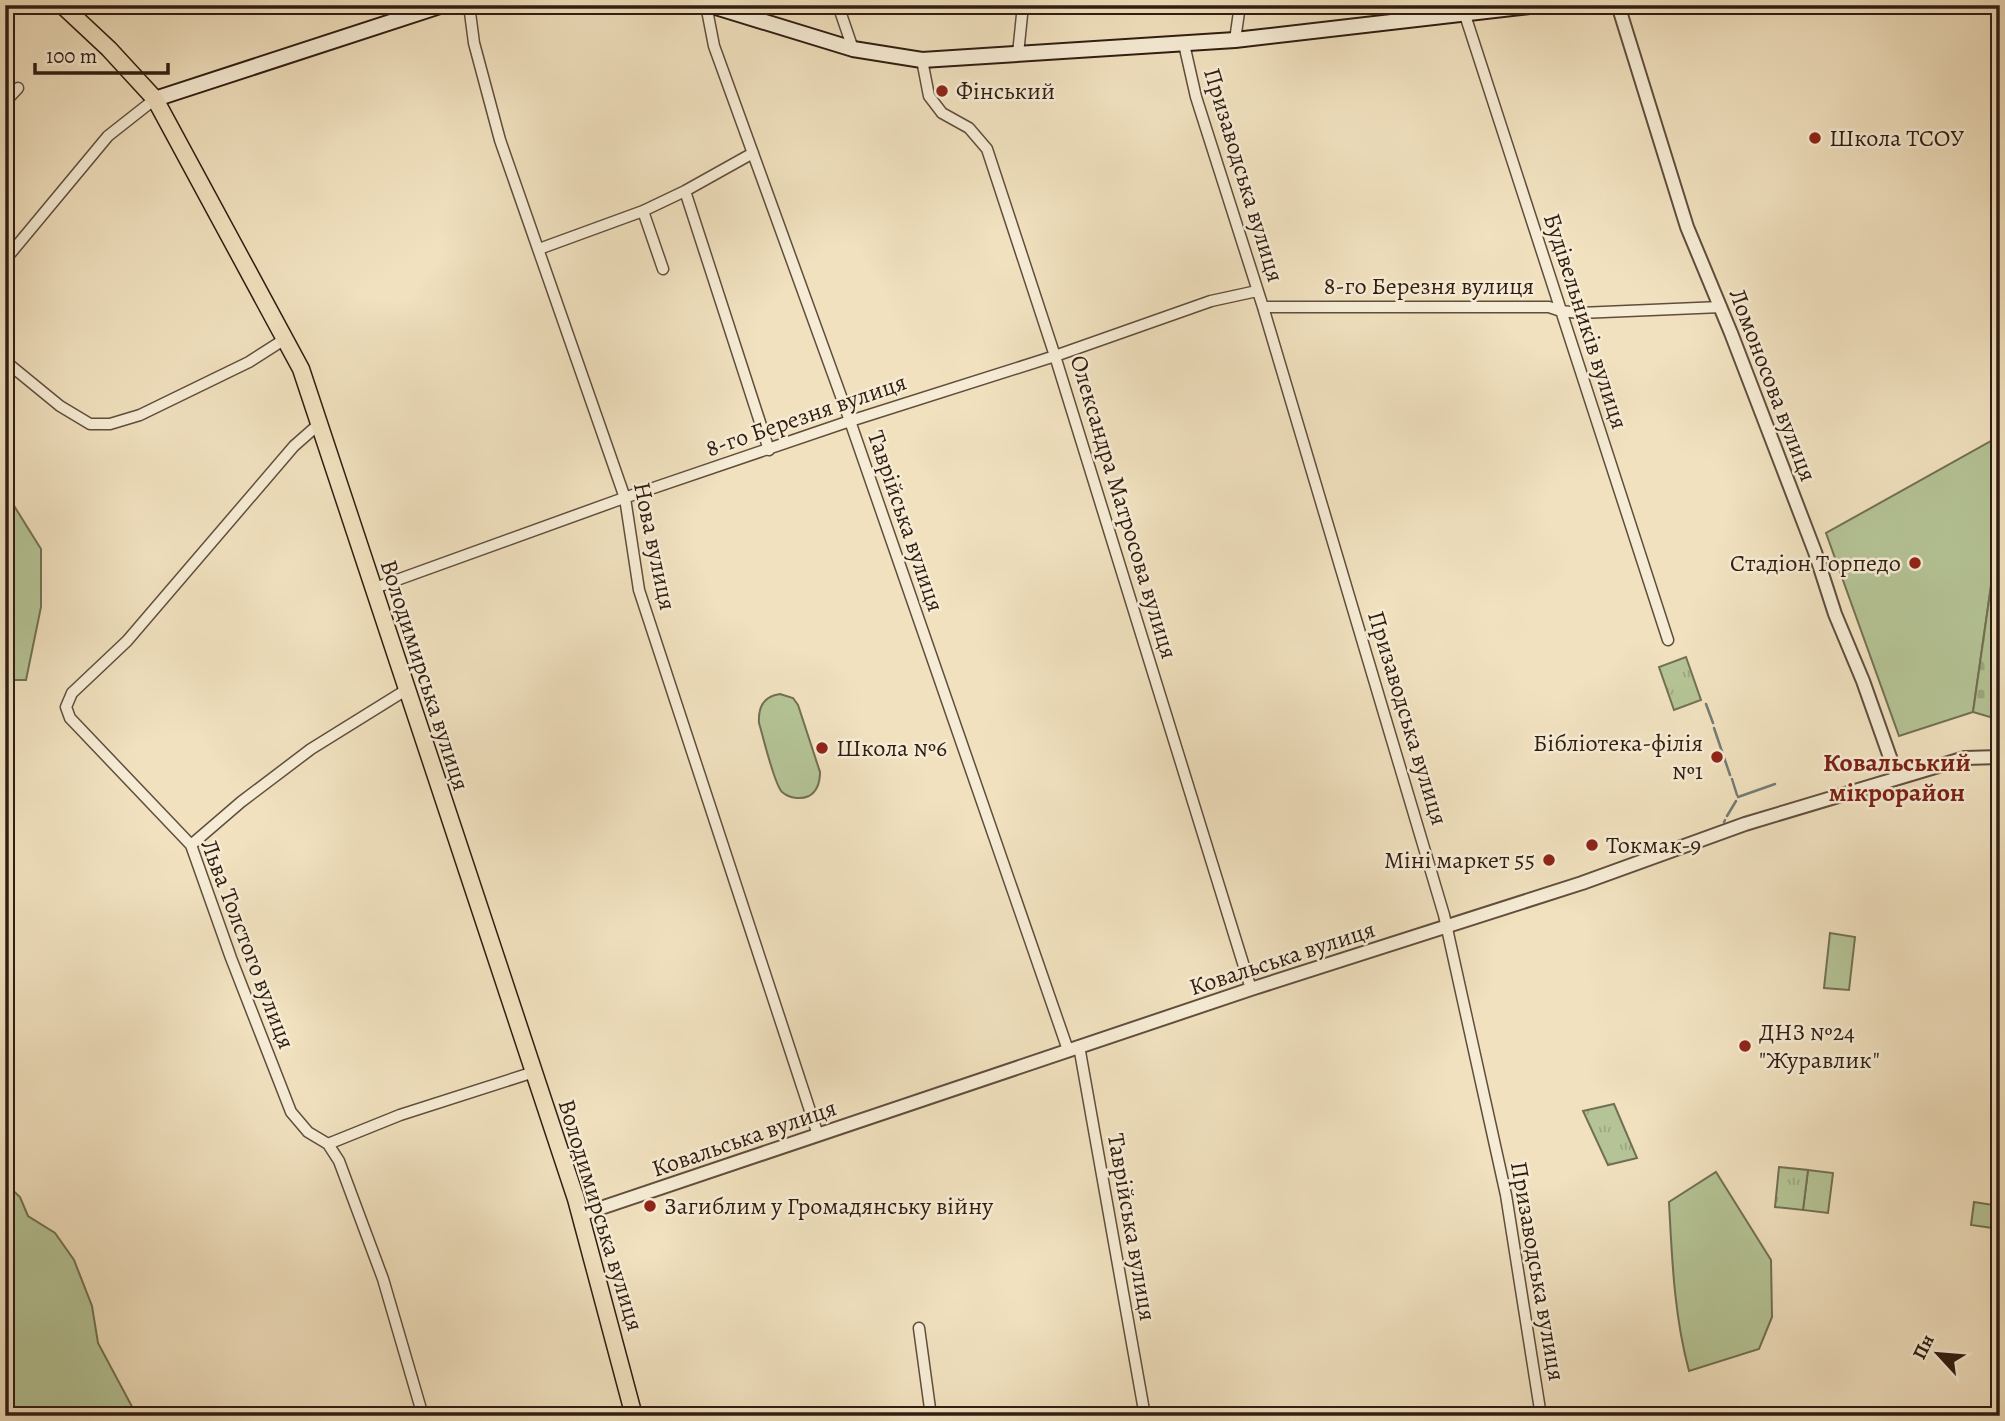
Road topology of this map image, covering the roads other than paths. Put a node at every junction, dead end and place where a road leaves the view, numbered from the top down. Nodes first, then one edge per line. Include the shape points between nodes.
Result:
1 (62, 5) edge
2 (443, 5) edge
3 (469, 5) edge
4 (707, 5) edge
5 (838, 5) edge
6 (1023, 5) edge
7 (1240, 5) edge
8 (1538, 5) edge
9 (1618, 5) edge
10 (1465, 15) junction
11 (1235, 40) junction
12 (1184, 44) junction
13 (853, 49) junction
14 (1018, 54) junction
15 (922, 60) junction
16 (18, 88) dead end
17 (155, 99) junction
18 (5, 102) edge
19 (753, 153) junction
20 (685, 191) junction
21 (643, 211) junction
22 (538, 249) junction
23 (5, 260) edge
24 (663, 270) dead end
25 (1257, 291) junction
26 (1263, 307) junction
27 (1721, 307) junction
28 (1561, 311) junction
29 (285, 339) junction
30 (1055, 356) junction
31 (5, 362) edge
32 (850, 421) junction
33 (319, 425) junction
34 (769, 450) junction
35 (625, 498) junction
36 (372, 589) junction
37 (1668, 640) dead end
38 (406, 690) junction
39 (2000, 757) edge
40 (1896, 777) junction
41 (191, 845) junction
42 (1447, 925) junction
43 (1251, 989) junction
44 (1073, 1048) junction
45 (534, 1072) junction
46 (818, 1135) junction
47 (328, 1143) junction
48 (580, 1215) junction
49 (919, 1328) dead end
50 (423, 1416) edge
51 (634, 1416) edge
52 (931, 1416) edge
53 (1145, 1416) edge
54 (1541, 1416) edge

1 - 17 main road, Володимирська вулиця
2 - 17 main road
3 - 22 street, Нова вулиця via 474,43 500,140
4 - 13 main road
4 - 19 street, Таврійська вулиця via 714,46
5 - 13 street
6 - 14 street
7 - 11 street
8 - 10 main road
9 - 27 street, Ломоносова вулиця via 1687,226
10 - 11 main road
10 - 28 street, Будівельників вулиця
11 - 12 main road
12 - 14 main road
12 - 25 street, Призаводська вулиця via 1196,97
13 - 15 main road
14 - 15 main road
15 - 30 street, Олександра Матросова вулиця via 929,96 942,113 969,128 987,149
16 - 18 street
17 - 23 street via 108,136
17 - 29 main road, Володимирська вулиця
19 - 20 street
19 - 32 street, Таврійська вулиця
20 - 21 street
20 - 34 street
21 - 22 street
21 - 24 street
22 - 35 street, Нова вулиця
25 - 26 street, Призаводська вулиця
25 - 30 street, 8-го Березня вулиця via 1211,301
26 - 28 street, 8-го Березня вулиця via 1549,307
26 - 42 street, Призаводська вулиця
27 - 28 street, 8-го Березня вулиця
27 - 40 street, Ломоносова вулиця
28 - 37 street, Будівельників вулиця
29 - 31 street via 249,362 140,415 110,424 90,424
29 - 33 main road, Володимирська вулиця via 301,369
30 - 32 street, 8-го Березня вулиця
30 - 43 street, Олександра Матросова вулиця
32 - 34 street, 8-го Березня вулиця
32 - 44 street, Таврійська вулиця
33 - 36 main road, Володимирська вулиця
33 - 41 street, Льва Толстого вулиця via 294,446 127,641 72,693 66,707 70,719
34 - 35 street, 8-го Березня вулиця
35 - 36 street, 8-го Березня вулиця
35 - 46 street, Нова вулиця via 639,590
36 - 38 main road, Володимирська вулиця
38 - 41 street via 311,749
38 - 45 main road, Володимирська вулиця
39 - 40 street, Ковальська вулиця via 1965,758
40 - 42 street, Ковальська вулиця
41 - 47 street, Льва Толстого вулиця via 291,1112 308,1132
42 - 43 street, Ковальська вулиця
42 - 54 street, Призаводська вулиця via 1506,1195
43 - 44 street, Ковальська вулиця
44 - 46 street, Ковальська вулиця
44 - 53 street, Таврійська вулиця
45 - 47 street
45 - 48 main road, Володимирська вулиця
46 - 48 street, Ковальська вулиця
47 - 50 street, Льва Толстого вулиця via 383,1279
48 - 51 main road, Володимирська вулиця
49 - 52 street

